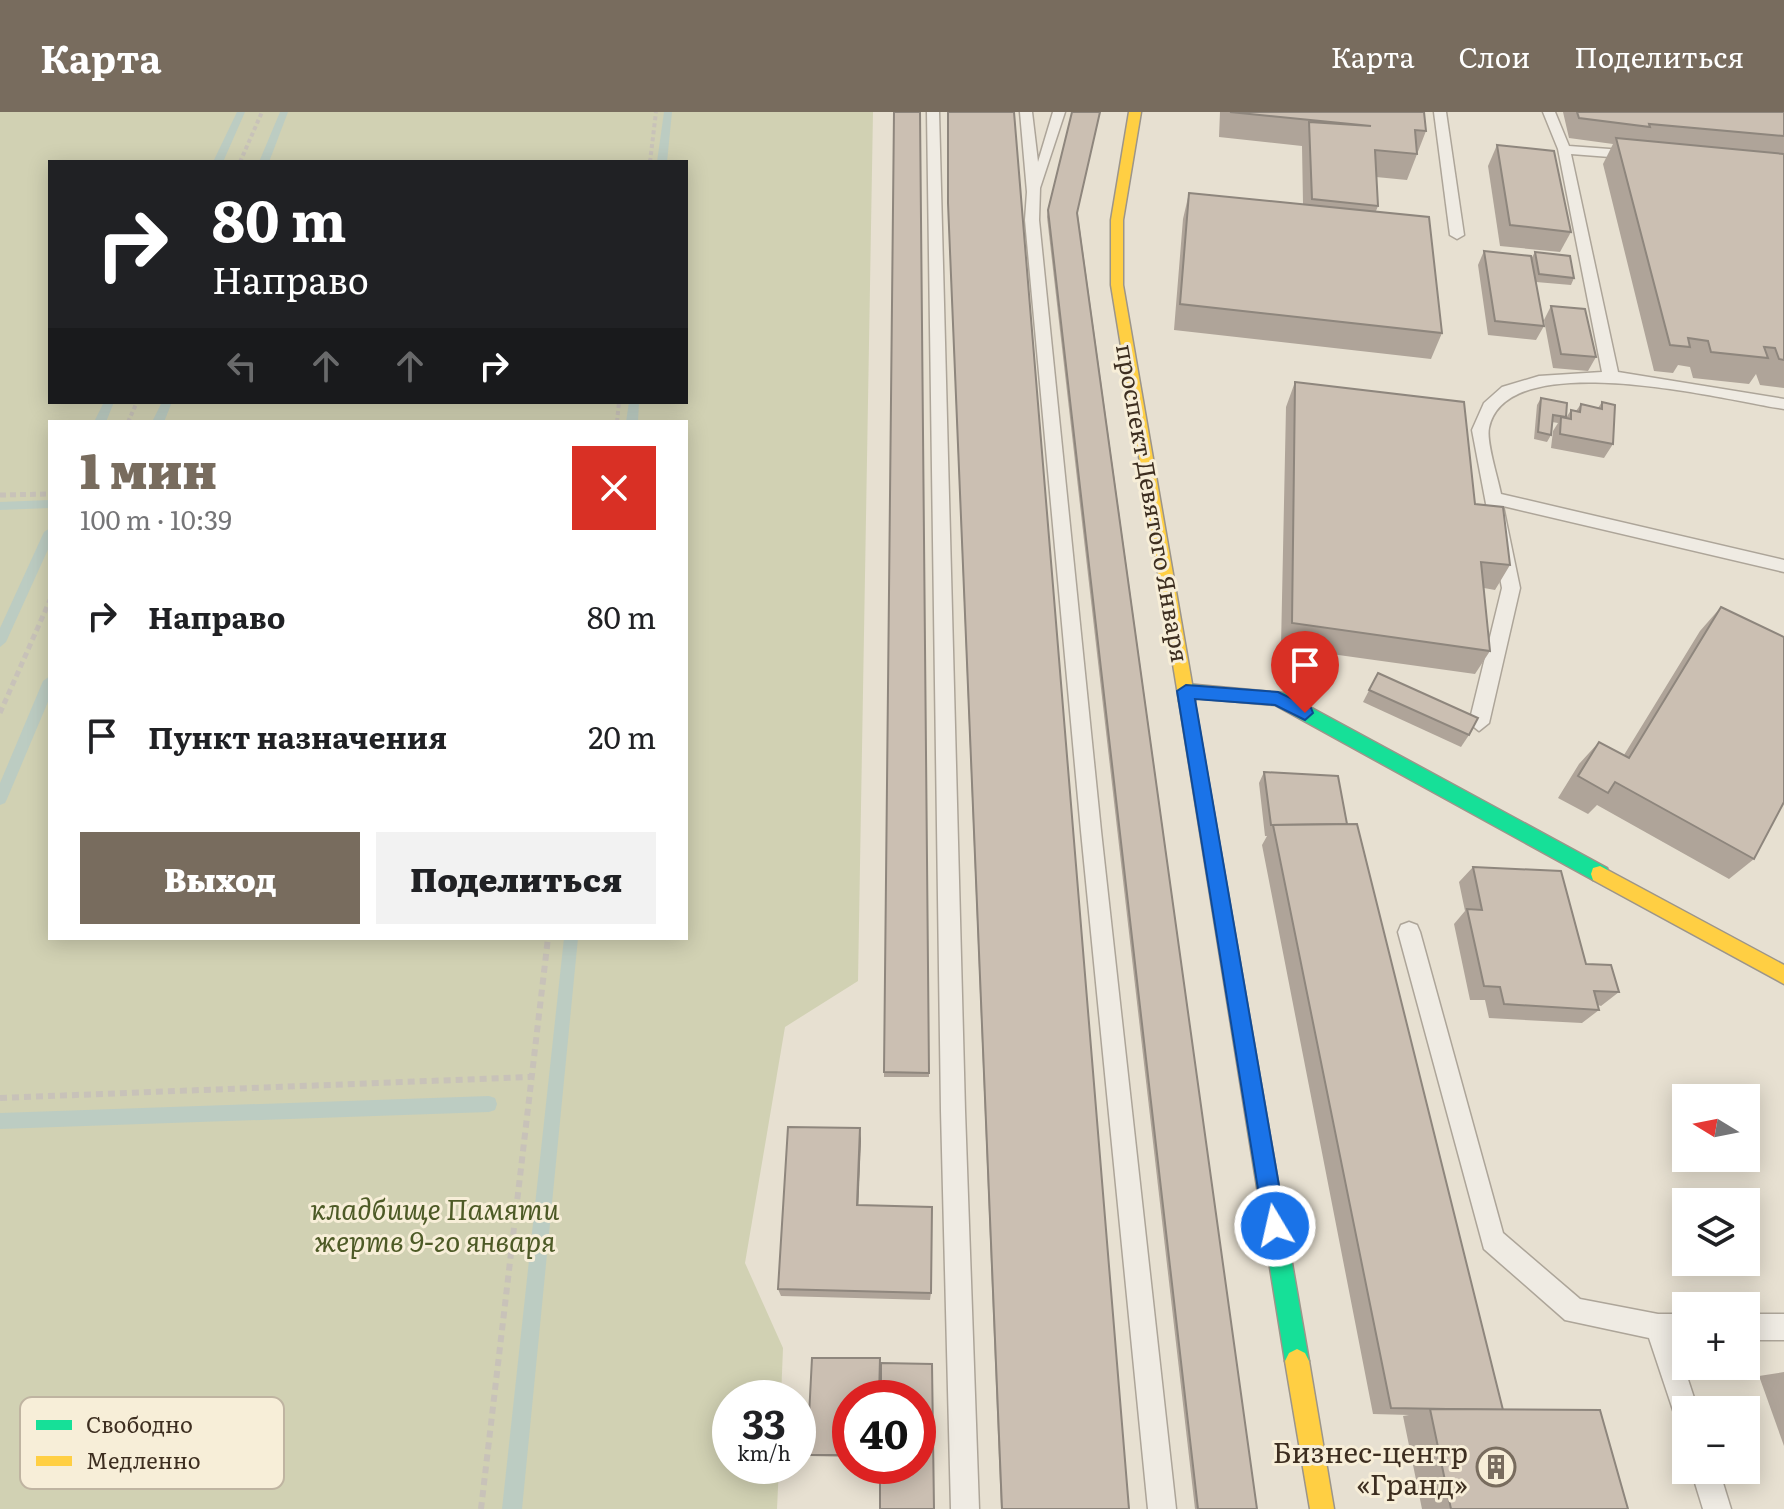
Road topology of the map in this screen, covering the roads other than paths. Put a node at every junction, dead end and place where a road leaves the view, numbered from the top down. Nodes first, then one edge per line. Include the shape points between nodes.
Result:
1 (933, 112) edge
2 (1026, 112) edge
3 (1059, 112) edge
4 (1135, 112) edge
5 (1440, 112) edge
6 (1549, 112) edge
7 (1564, 149) junction
8 (1658, 157) edge
9 (1034, 192) junction
10 (1457, 235) dead end
11 (1611, 376) junction
12 (1784, 404) edge
13 (1493, 498) junction
14 (1784, 566) edge
15 (1186, 691) junction
16 (1479, 723) edge
17 (1409, 932) dead end
18 (1784, 975) edge
19 (1658, 1327) junction
20 (1672, 1327) edge
21 (1760, 1327) edge
22 (1784, 1327) edge
23 (1680, 1396) edge
24 (1709, 1484) edge
25 (965, 1509) edge
26 (1162, 1509) edge
27 (1322, 1509) edge
28 (1717, 1509) edge

1 - 25 lane
2 - 9 lane
3 - 9 lane
4 - 15 street, проспект Девятого Января via 1114,247
5 - 10 lane
6 - 7 lane
7 - 8 lane
7 - 11 lane
9 - 26 lane via 1032,220 1089,816
11 - 12 lane
11 - 13 lane via 1539,381 1507,391 1490,407 1480,430
13 - 14 lane
13 - 16 lane via 1511,588
15 - 18 street via 1278,698
15 - 27 street, проспект Девятого Января
17 - 19 lane via 1493,1240 1574,1311
19 - 20 lane
19 - 23 lane
21 - 22 lane
24 - 28 lane

